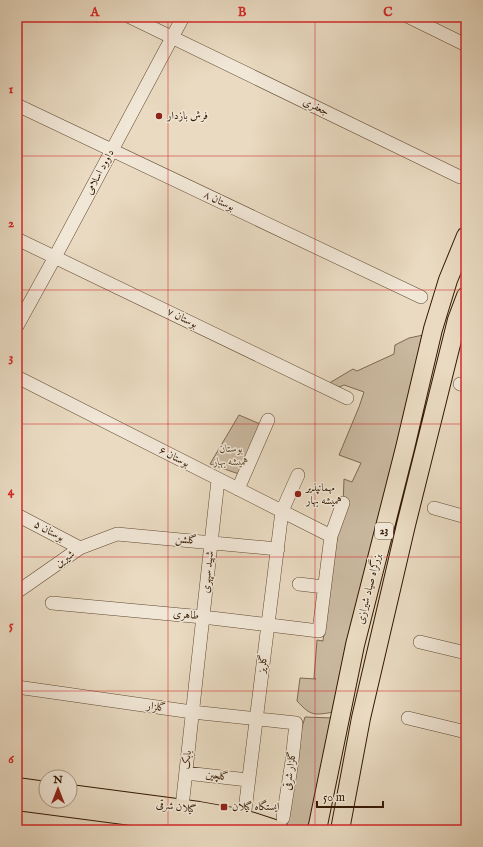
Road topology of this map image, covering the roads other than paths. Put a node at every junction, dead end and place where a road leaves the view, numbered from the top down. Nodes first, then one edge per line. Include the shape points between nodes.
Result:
1 (130, 17) edge
2 (182, 17) edge
3 (409, 17) edge
4 (172, 36) junction
5 (466, 45) edge
6 (17, 105) edge
7 (112, 150) junction
8 (460, 177) dead end
9 (466, 236) edge
10 (17, 239) edge
11 (55, 257) junction
12 (466, 296) edge
13 (420, 297) dead end
14 (17, 326) edge
15 (17, 377) edge
16 (348, 398) dead end
17 (268, 420) dead end
18 (298, 475) dead end
19 (218, 480) junction
20 (238, 489) junction
21 (343, 503) dead end
22 (434, 508) dead end
23 (282, 511) junction
24 (17, 515) edge
25 (466, 517) edge
26 (117, 534) joint
27 (330, 536) junction
28 (211, 542) junction
29 (80, 548) junction
30 (278, 549) junction
31 (299, 584) dead end
32 (324, 587) junction
33 (17, 592) edge
34 (52, 603) dead end
35 (203, 617) junction
36 (268, 626) junction
37 (420, 642) dead end
38 (466, 654) edge
39 (17, 687) edge
40 (192, 712) junction
41 (408, 718) dead end
42 (256, 719) junction
43 (296, 723) joint
44 (466, 732) edge
45 (186, 773) junction
46 (248, 780) junction
47 (17, 786) edge
48 (38, 789) edge
49 (78, 794) edge
50 (86, 795) junction
51 (17, 802) edge
52 (182, 807) junction
53 (84, 811) junction
54 (244, 818) junction
55 (165, 821) junction
56 (282, 824) edge
57 (180, 830) edge
58 (231, 830) edge
59 (317, 830) edge
60 (340, 830) edge

1 - 4 street, جعفری
2 - 4 street, داوود اسلامی
3 - 5 street
4 - 7 street, داوود اسلامی
4 - 8 street, جعفری
6 - 7 street, بوستان ۸
7 - 11 street, داوود اسلامی
7 - 13 street, بوستان ۸
9 - 59 highway, بزرگراه صیاد شیرازی / 23 via 448,280 434,329 355,645
10 - 11 street, بوستان ۷
11 - 14 street, داوود اسلامی
11 - 16 street, بوستان ۷
12 - 60 highway, بزرگراه صیاد شیرازی / 23 via 406,526 361,718
15 - 19 street, بوستان ۶
17 - 20 street
18 - 23 street, گلریز
19 - 20 street, بوستان ۶
19 - 28 street, شهید سپهری
20 - 23 street, بوستان ۶
21 - 27 street
22 - 25 street
23 - 27 street, بوستان ۶
23 - 30 street, گلریز
24 - 29 street, بوستان ۵
26 - 28 street, گلشن
26 - 29 street, شیرین
27 - 32 street
28 - 30 street, گلشن
28 - 35 street, شهید سپهری
29 - 33 street, شیرین
30 - 36 street, گلریز
31 - 32 street
32 - 36 street, طاهری via 319,631
34 - 35 street, طاهری
35 - 36 street, طاهری
35 - 40 street, شهید سپهری
36 - 42 street, گلریز
37 - 38 street
39 - 40 street, گلزار
40 - 42 street, گلزار
40 - 45 street, بابک
41 - 44 street
42 - 43 street, گلزار
42 - 46 street, گلریز
43 - 56 street, گلزار شرقی
45 - 46 street, گلچین
45 - 52 street, بابک
46 - 54 street, گلریز
47 - 48 main road
49 - 50 main road, گیلان شرقی
50 - 52 main road, گیلان شرقی
50 - 53 main road
51 - 53 main road, گیلان شرقی
52 - 54 main road, گیلان شرقی
53 - 55 main road, گیلان شرقی
54 - 56 main road, گیلان شرقی
55 - 57 main road
55 - 58 main road, گیلان شرقی

